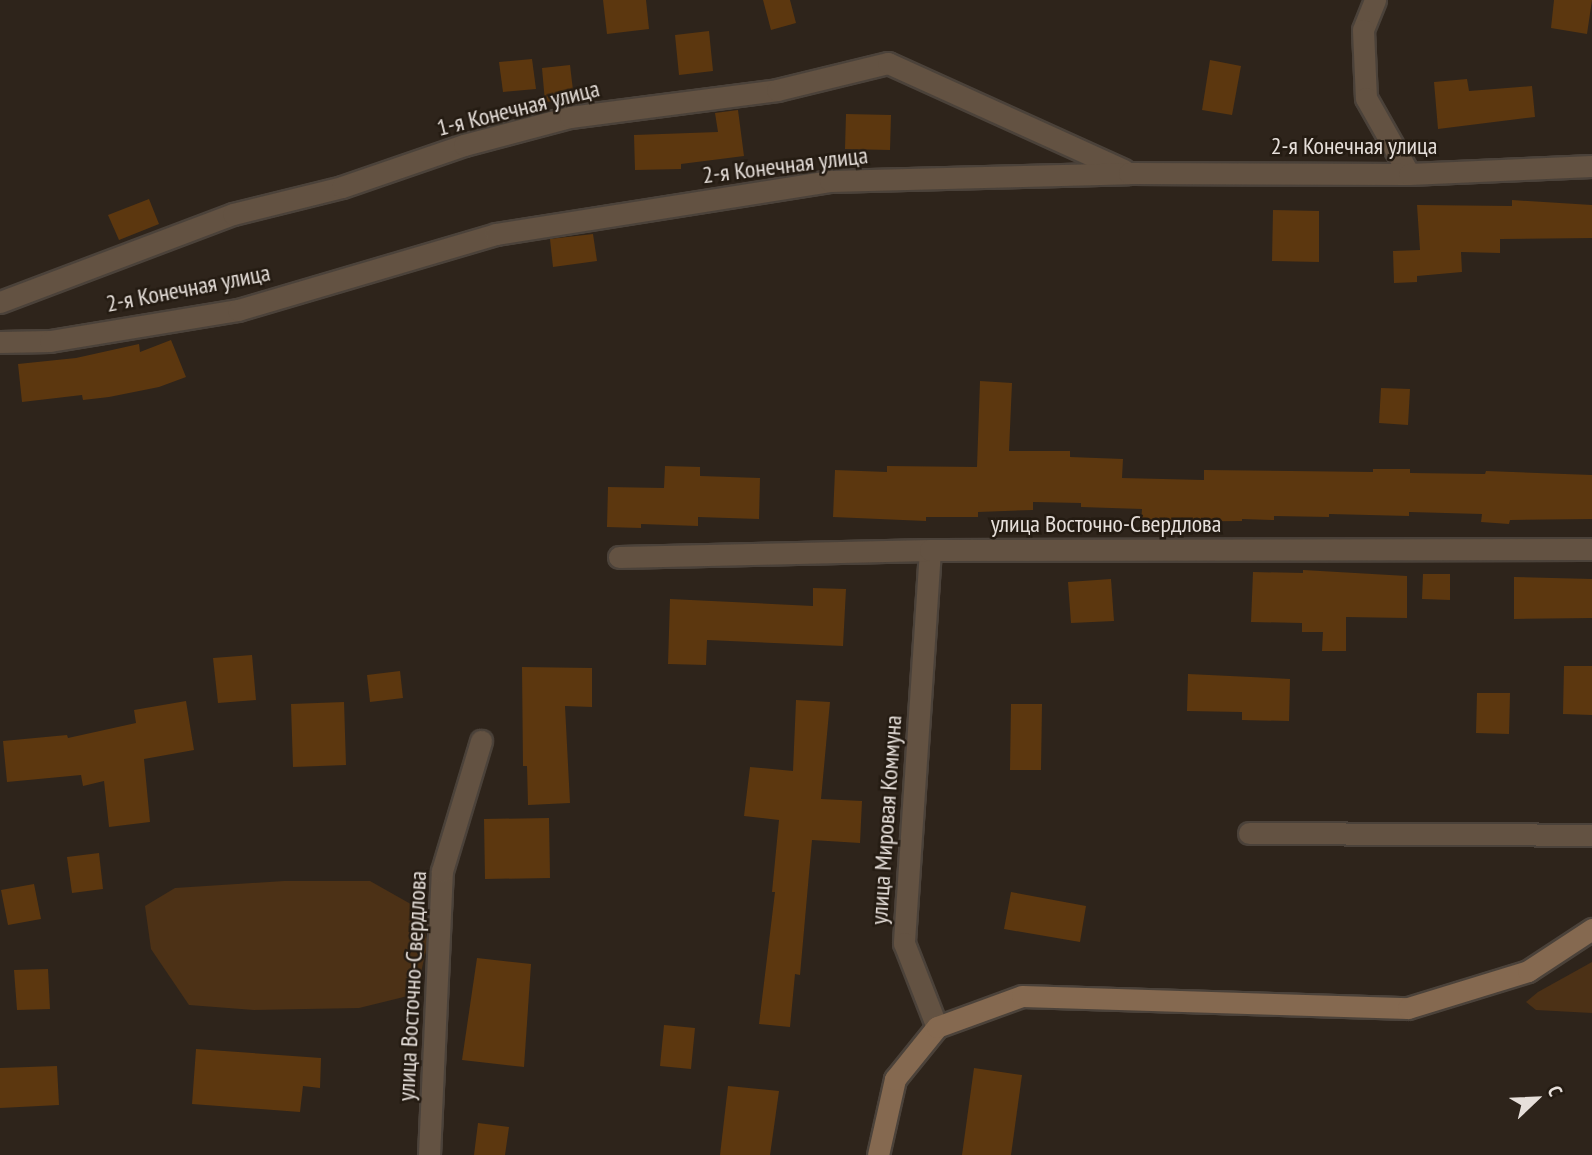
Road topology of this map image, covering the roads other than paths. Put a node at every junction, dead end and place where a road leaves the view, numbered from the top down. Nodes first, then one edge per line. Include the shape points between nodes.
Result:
1 (1375, 0) edge
2 (1592, 166) edge
3 (1129, 173) junction
4 (1409, 174) junction
5 (0, 302) edge
6 (0, 342) edge
7 (1592, 549) edge
8 (930, 550) junction
9 (619, 557) dead end
10 (481, 741) dead end
11 (1249, 834) dead end
12 (1592, 835) edge
13 (1592, 929) edge
14 (937, 1027) junction
15 (429, 1155) edge
16 (878, 1155) edge

1 - 4 street via 1363,30 1366,98
2 - 4 street, 2-я Конечная улица
3 - 4 street, 2-я Конечная улица
3 - 5 street, 1-я Конечная улица via 888,63 777,90 570,117 464,145 342,187 233,214
3 - 6 street, 2-я Конечная улица via 830,181 496,234 238,310 50,341
7 - 8 street, улица Восточно-Свердлова
8 - 9 street, улица Восточно-Свердлова
8 - 14 street, улица Мировая Коммуна via 904,943
10 - 15 street, улица Восточно-Свердлова via 442,870
11 - 12 street
13 - 14 main road via 1528,971 1408,1008 1022,996
14 - 16 main road via 895,1079

